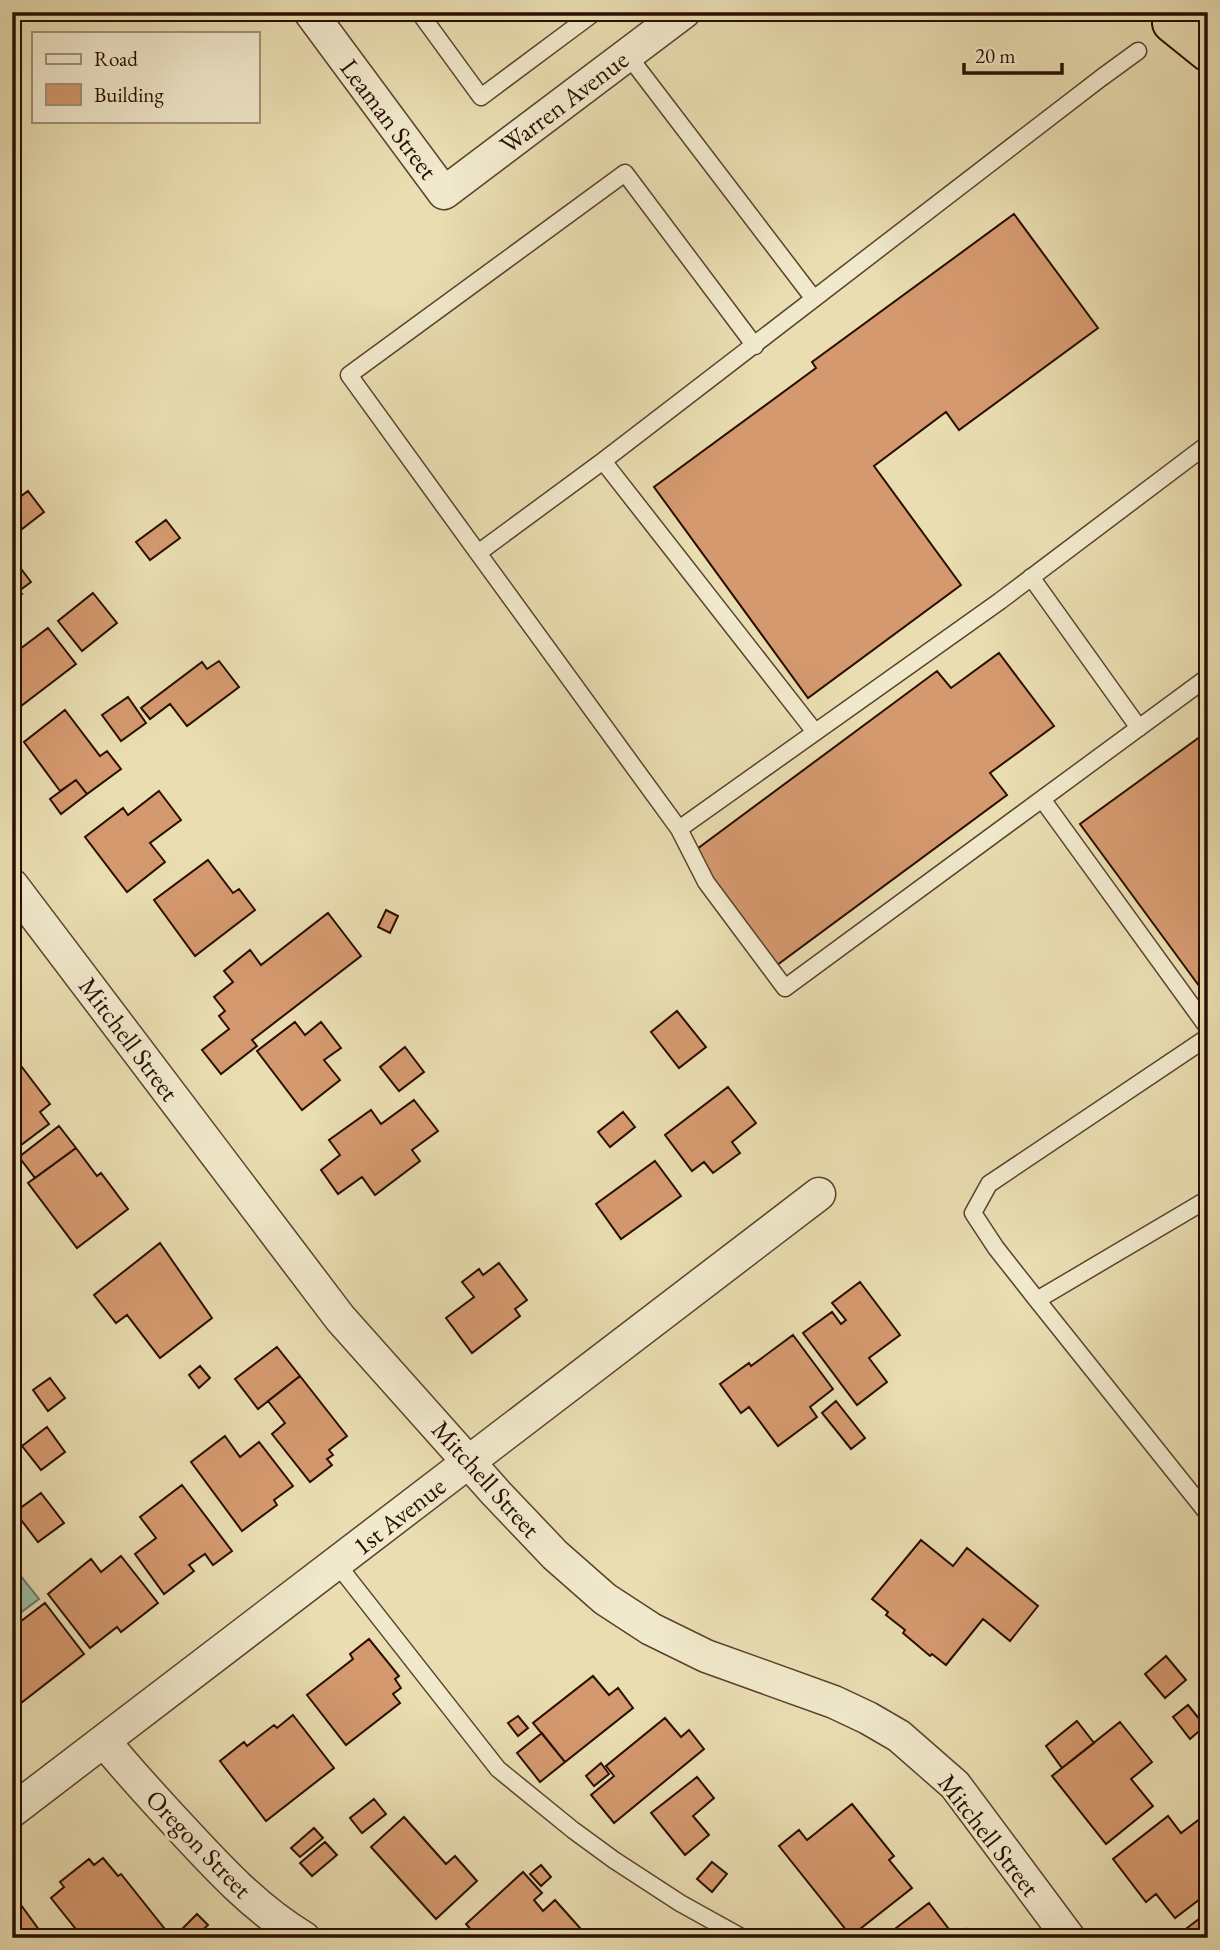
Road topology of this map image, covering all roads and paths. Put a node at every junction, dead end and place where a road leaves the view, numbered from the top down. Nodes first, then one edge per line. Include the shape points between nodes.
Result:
1 (310, 12) edge
2 (419, 12) edge
3 (595, 12) edge
4 (684, 12) edge
5 (574, 18) edge
6 (1172, 23) dead end
7 (1138, 51) dead end
8 (1208, 52) edge
9 (627, 54) junction
10 (444, 193) joint
11 (814, 299) junction
12 (755, 345) junction
13 (1208, 443) edge
14 (603, 461) junction
15 (478, 553) junction
16 (1031, 578) junction
17 (1208, 677) edge
18 (1139, 728) junction
19 (815, 732) junction
20 (1042, 799) junction
21 (679, 829) junction
22 (12, 885) edge
23 (1208, 1028) edge
24 (1208, 1037) edge
25 (819, 1194) dead end
26 (1208, 1199) edge
27 (1037, 1300) junction
28 (468, 1462) junction
29 (1208, 1514) edge
30 (337, 1564) junction
31 (104, 1741) junction
32 (12, 1811) edge
33 (303, 1938) edge
34 (743, 1938) edge
35 (1069, 1938) edge

1 - 10 street, Leaman Street
2 - 5 lane via 481,97
3 - 5 lane
4 - 9 street, Warren Avenue
6 - 8 highway
7 - 11 lane
9 - 10 street, Warren Avenue
9 - 11 lane
11 - 12 lane
12 - 14 lane
12 - 15 lane via 625,173 349,375
13 - 16 lane
14 - 15 lane
14 - 19 lane
15 - 21 lane
16 - 18 lane
16 - 19 lane
17 - 18 lane
18 - 20 lane
19 - 21 lane
20 - 21 lane via 785,988 706,882
20 - 23 lane
22 - 28 street, Mitchell Street via 309,1278
24 - 27 lane via 989,1184 973,1213
25 - 28 street, 1st Avenue
26 - 27 lane
27 - 29 lane
28 - 30 street, 1st Avenue
28 - 35 street, Mitchell Street via 555,1555 622,1613 706,1656 834,1702 899,1736 955,1785
30 - 31 street, 1st Avenue
30 - 34 lane via 498,1769 614,1860
31 - 32 street, 1st Avenue
31 - 33 street, Oregon Street via 223,1872

